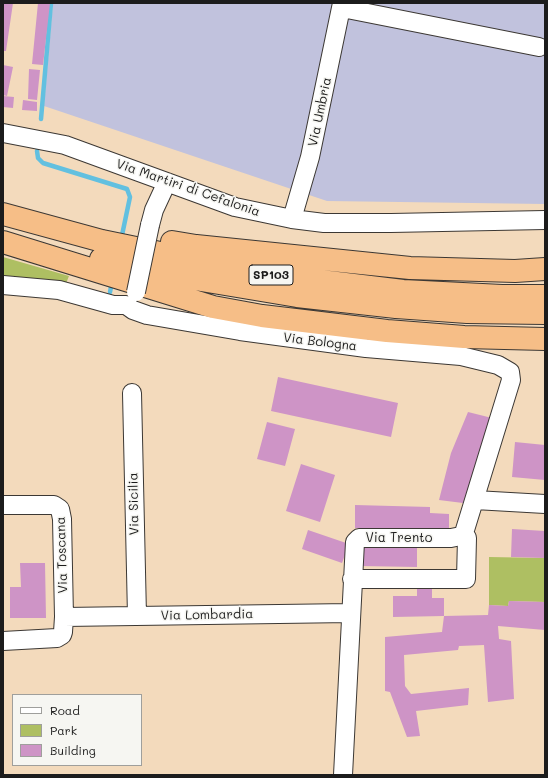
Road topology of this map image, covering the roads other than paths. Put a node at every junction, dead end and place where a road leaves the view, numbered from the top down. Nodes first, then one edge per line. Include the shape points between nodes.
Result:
1 (342, 5) edge
2 (539, 47) dead end
3 (3, 133) edge
4 (167, 182) junction
5 (3, 203) edge
6 (3, 214) edge
7 (292, 220) junction
8 (545, 220) edge
9 (3, 232) edge
10 (3, 242) edge
11 (545, 269) edge
12 (3, 285) edge
13 (545, 296) edge
14 (131, 299) junction
15 (545, 313) edge
16 (543, 339) edge
17 (132, 392) dead end
18 (475, 500) junction
19 (545, 504) edge
20 (3, 505) edge
21 (464, 533) junction
22 (352, 579) junction
23 (350, 613) junction
24 (137, 616) junction
25 (64, 617) junction
26 (3, 641) edge
27 (343, 775) edge

1 - 2 street
1 - 7 street, Via Umbria via 310,158
3 - 4 street, Via Martiri di Cefalonia via 65,145
4 - 7 street, Via Martiri di Cefalonia via 249,211
4 - 14 street, bridge via 154,210
5 - 11 highway, SP103 via 106,230 196,246 410,268 515,271
6 - 13 highway, SP103 via 102,241 279,276 403,291
7 - 8 street, Via Martiri di Cefalonia via 324,223
9 - 15 highway, SP103 via 100,259 171,275 297,296 467,312
10 - 16 highway via 213,307 262,316 387,331 464,337
12 - 14 street, Via Bologna via 50,288 113,305
14 - 18 street, Via Bologna via 133,310 147,315 269,336 461,356 508,370 511,376
17 - 24 street, Via Sicilia
18 - 19 street
18 - 21 street
20 - 25 street, Via Toscana via 54,504 60,509
21 - 22 street, Via Trento via 451,538 364,538 355,541
21 - 22 street via 466,579
22 - 23 street, Via Trento
23 - 24 street, Via Lombardia
23 - 27 street, Via Trento
24 - 25 street, Via Lombardia
25 - 26 street, Via Toscana via 62,635 49,640

